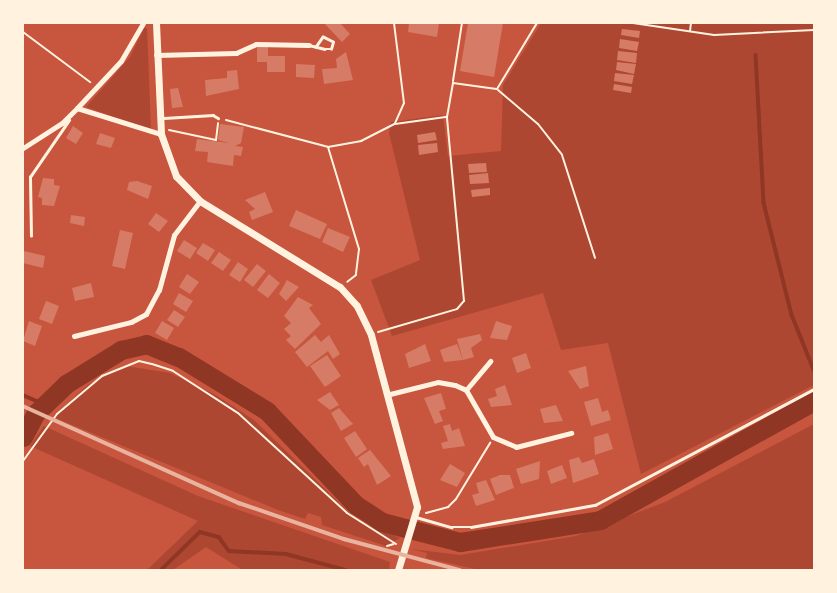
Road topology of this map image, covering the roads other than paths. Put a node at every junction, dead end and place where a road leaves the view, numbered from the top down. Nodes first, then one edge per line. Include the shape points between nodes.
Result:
1 (143, 23) edge
2 (156, 23) edge
3 (309, 45) joint
4 (316, 47) junction
5 (156, 55) junction
6 (77, 108) junction
7 (218, 118) road end
8 (159, 119) junction
9 (161, 132) junction
10 (23, 148) edge
11 (200, 201) junction
12 (31, 236) dead end
13 (74, 336) dead end
14 (490, 361) dead end
15 (814, 389) edge
16 (466, 390) junction
17 (390, 394) junction
18 (571, 433) dead end
19 (414, 519) junction
20 (398, 570) edge

1 - 6 street via 121,61
2 - 5 main road
3 - 4 lane
3 - 5 street via 256,44 236,53
4 - 4 lane via 331,49 334,42 323,37
5 - 8 main road
6 - 9 street
6 - 10 street
6 - 12 lane via 30,177
7 - 8 lane
8 - 9 main road
9 - 11 main road via 176,176
11 - 13 street via 174,235 159,290 146,314
11 - 17 main road via 340,287 357,306 371,334
14 - 16 street
15 - 19 lane via 595,505 471,527
16 - 17 street via 438,382
16 - 18 street via 493,437 516,447
17 - 19 main road via 414,486
19 - 20 main road

